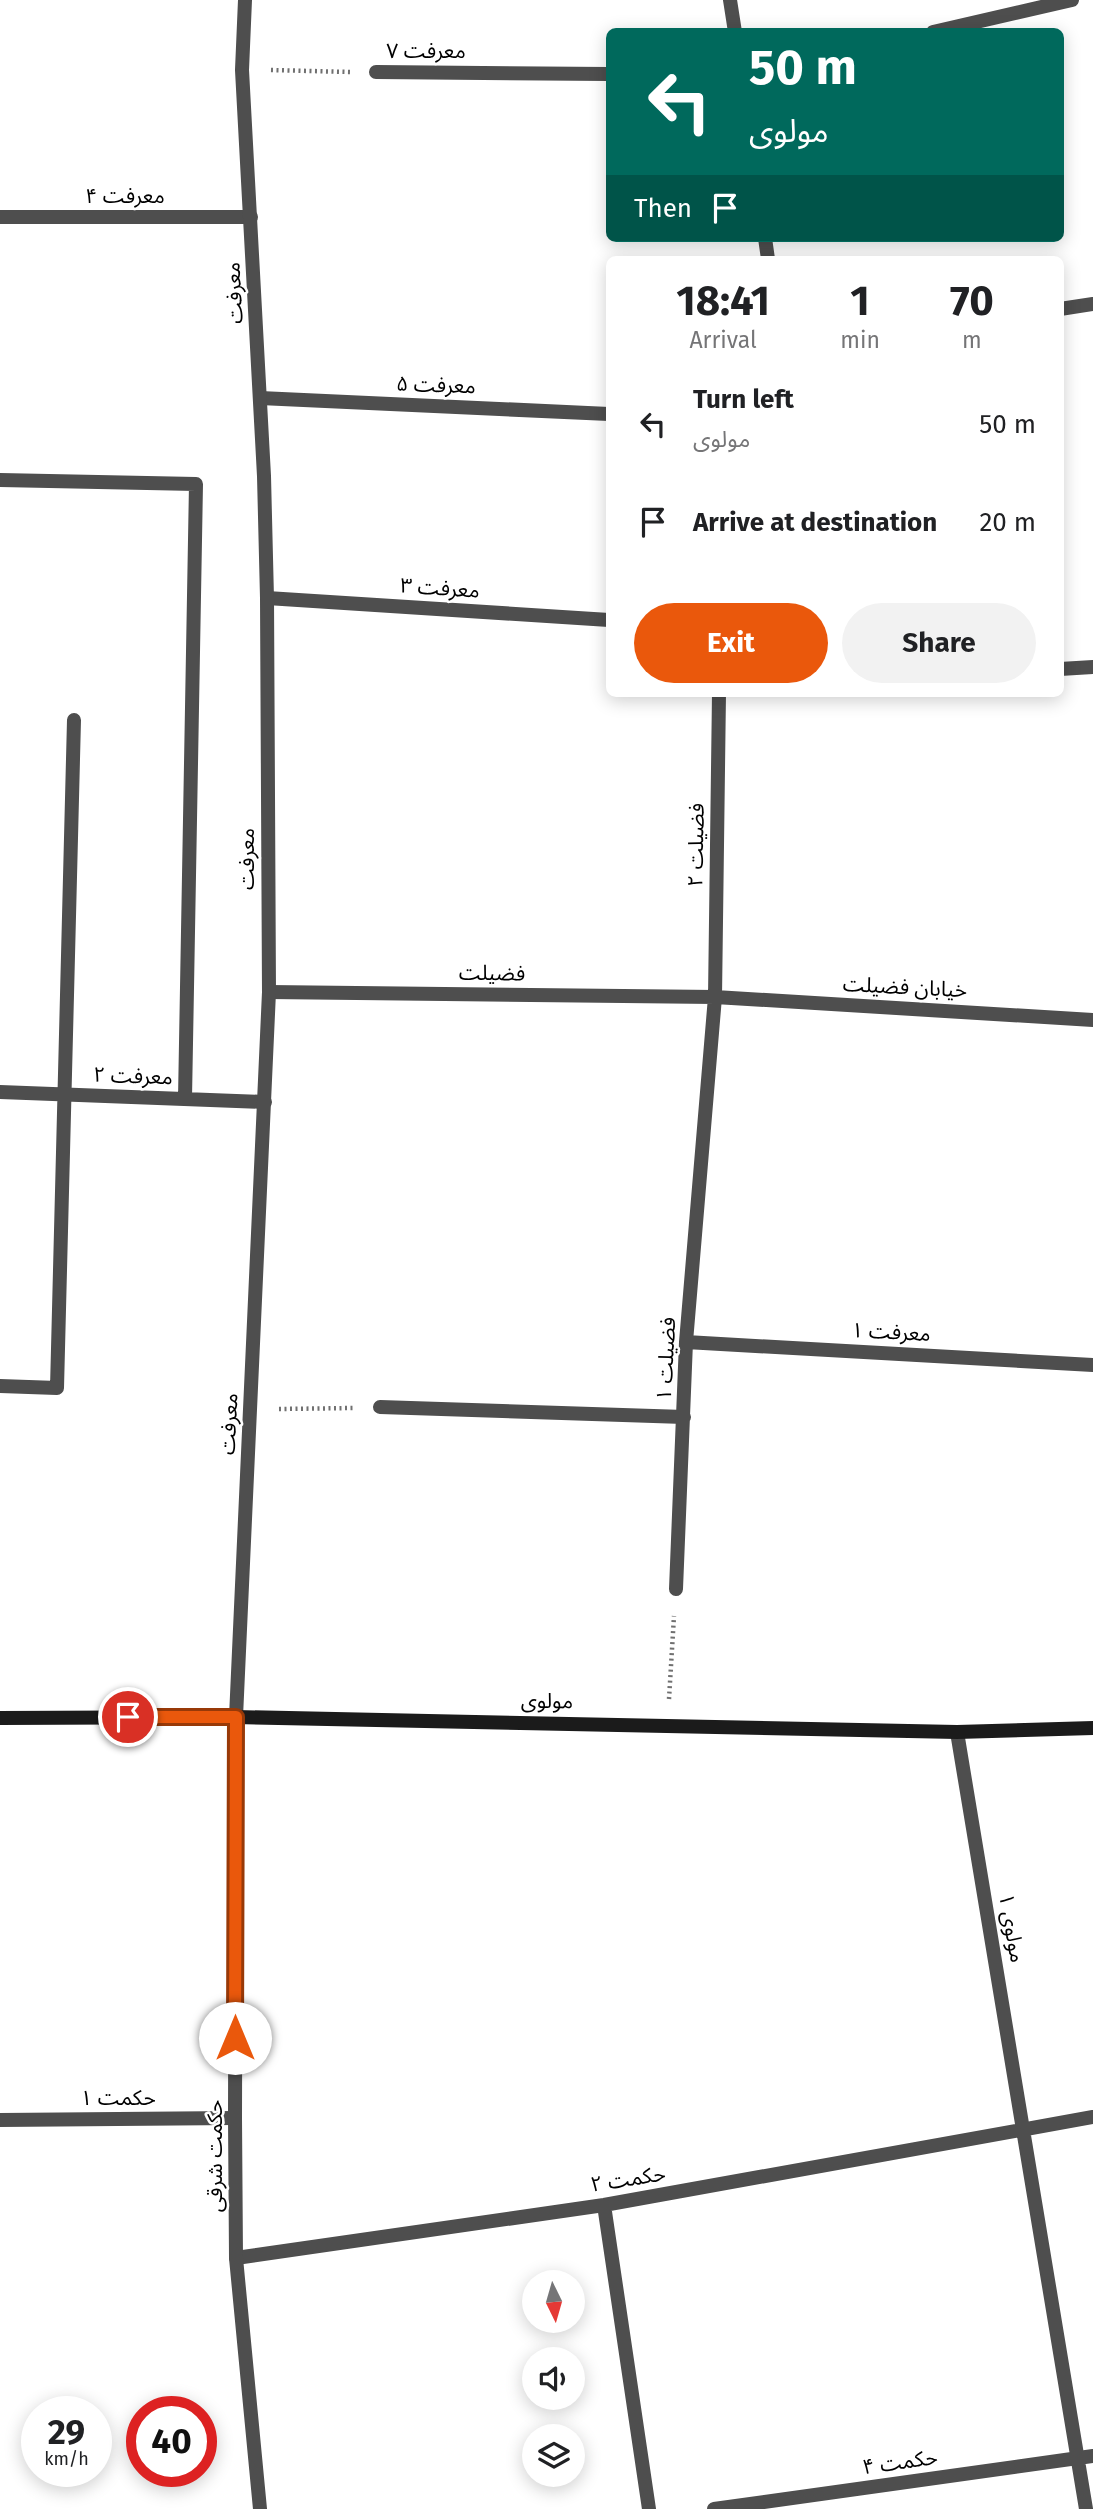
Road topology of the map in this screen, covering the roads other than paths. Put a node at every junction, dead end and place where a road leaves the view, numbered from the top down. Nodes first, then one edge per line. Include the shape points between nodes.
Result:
1 (245, 0) edge
2 (730, 0) edge
3 (1072, 0) edge
4 (734, 28) edge
5 (950, 28) edge
6 (376, 72) road end
7 (606, 74) edge
8 (0, 217) edge
9 (251, 217) junction
10 (1093, 304) edge
11 (1064, 308) edge
12 (260, 398) junction
13 (606, 414) edge
14 (0, 480) edge
15 (267, 598) junction
16 (606, 620) edge
17 (1093, 667) edge
18 (1064, 669) edge
19 (719, 697) edge
20 (74, 720) dead end
21 (269, 992) junction
22 (715, 997) junction
23 (1093, 1020) edge
24 (0, 1092) edge
25 (64, 1094) junction
26 (185, 1100) junction
27 (265, 1102) junction
28 (686, 1342) junction
29 (1093, 1365) edge
30 (0, 1386) edge
31 (380, 1407) road end
32 (684, 1417) junction
33 (676, 1589) road end
34 (236, 1717) junction
35 (0, 1718) edge
36 (1093, 1728) edge
37 (957, 1732) junction
38 (1093, 2117) edge
39 (235, 2119) junction
40 (0, 2120) edge
41 (1025, 2132) junction
42 (604, 2205) junction
43 (236, 2258) junction
44 (1093, 2456) edge
45 (1077, 2458) junction
46 (260, 2509) edge
47 (649, 2509) edge
48 (714, 2509) edge
49 (1086, 2509) edge

1 - 9 street, معرفت via 242,70
2 - 4 street
3 - 5 street
6 - 7 street, معرفت ۷
8 - 9 street, معرفت ۴
9 - 12 street, معرفت
10 - 11 street
12 - 13 street, معرفت ۵
12 - 15 street, معرفت
14 - 26 street via 196,484
15 - 16 street, معرفت ۳
15 - 21 street, معرفت
17 - 18 street
19 - 22 street, فضیلت ۲
20 - 25 street
21 - 22 street, فضیلت
21 - 27 street, معرفت
22 - 23 street, خیابان فضیلت
22 - 28 street, فضیلت ۱
24 - 25 street, معرفت ۲
25 - 26 street, معرفت ۲
25 - 30 street via 57,1388
26 - 27 street, معرفت ۲
27 - 34 street, معرفت
28 - 29 street, معرفت ۱
28 - 32 street, فضیلت ۱
31 - 32 street
32 - 33 street, فضیلت ۱
34 - 35 main road, مولوی
34 - 37 main road, مولوی
34 - 39 street, حکمت شرقی
36 - 37 main road, مولوی
37 - 41 street, مولوی ۱
38 - 41 street, حکمت ۲
39 - 40 street, حکمت ۱
39 - 43 street, حکمت شرقی
41 - 42 street, حکمت ۲
41 - 45 street, مولوی ۱
42 - 43 street, حکمت ۲
42 - 47 street
43 - 46 street, حکمت شرقی
44 - 45 street, حکمت ۴
45 - 48 street, حکمت ۴
45 - 49 street, مولوی ۱

